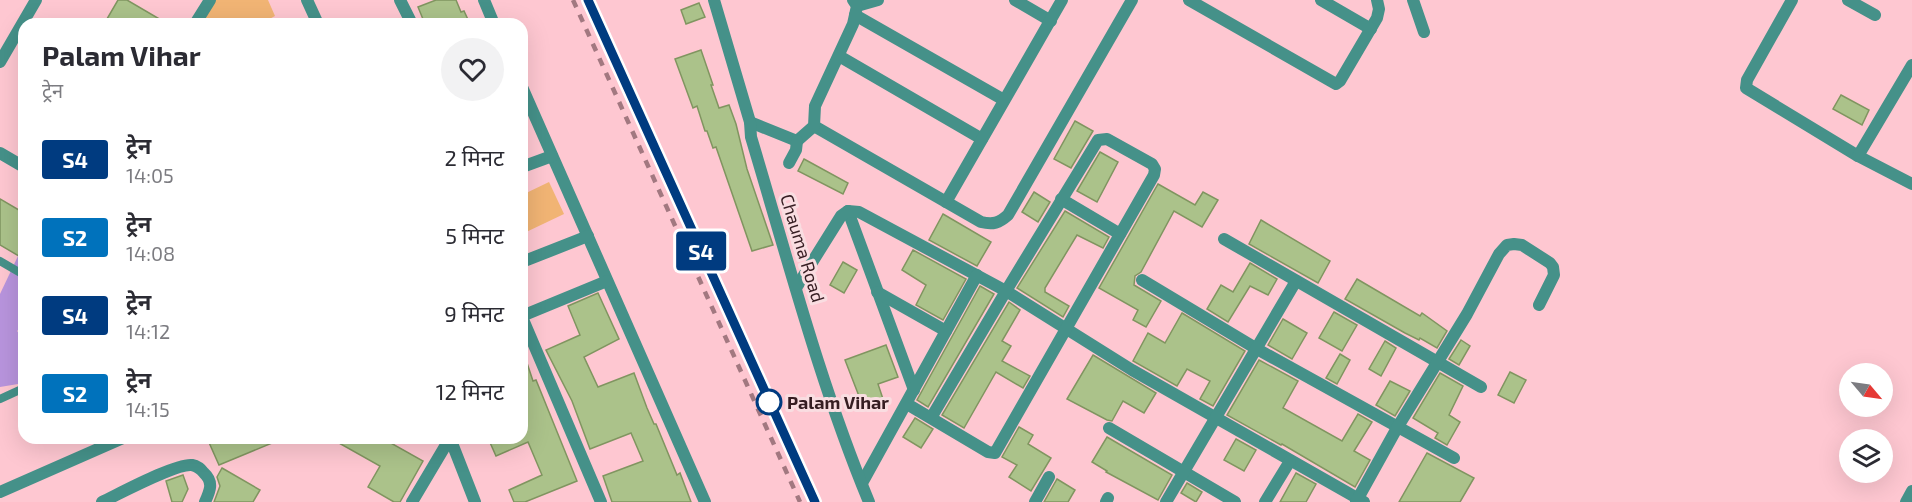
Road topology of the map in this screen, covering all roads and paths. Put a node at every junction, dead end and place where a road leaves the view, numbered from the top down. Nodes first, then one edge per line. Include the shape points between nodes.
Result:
1 (36, 0) edge
2 (210, 0) edge
3 (307, 0) edge
4 (400, 0) edge
5 (484, 0) edge
6 (714, 0) edge
7 (878, 0) edge
8 (1015, 0) edge
9 (1062, 0) edge
10 (1132, 0) edge
11 (1189, 0) edge
12 (1321, 0) edge
13 (1377, 0) edge
14 (1413, 0) edge
15 (1792, 0) edge
16 (1848, 0) edge
17 (855, 7) edge
18 (1875, 15) dead end
19 (26, 18) edge
20 (199, 18) edge
21 (315, 18) edge
22 (409, 18) edge
23 (492, 18) edge
24 (1051, 21) junction
25 (1371, 29) junction
26 (18, 31) edge
27 (1424, 32) dead end
28 (839, 56) junction
29 (0, 62) edge
30 (1912, 65) edge
31 (1004, 100) junction
32 (528, 101) edge
33 (750, 122) junction
34 (814, 126) junction
35 (982, 139) junction
36 (797, 141) junction
37 (0, 153) edge
38 (552, 156) junction
39 (1858, 156) junction
40 (789, 163) dead end
41 (18, 164) edge
42 (528, 165) edge
43 (1912, 184) edge
44 (1061, 199) junction
45 (946, 202) junction
46 (848, 211) junction
47 (1120, 234) junction
48 (588, 236) junction
49 (1224, 239) dead end
50 (528, 260) edge
51 (0, 261) edge
52 (18, 272) edge
53 (977, 275) junction
54 (1142, 280) dead end
55 (607, 281) junction
56 (1296, 281) junction
57 (796, 288) junction
58 (1006, 291) junction
59 (877, 292) junction
60 (1539, 305) dead end
61 (528, 314) edge
62 (1066, 328) junction
63 (528, 331) edge
64 (946, 332) junction
65 (1257, 349) junction
66 (1436, 363) junction
67 (1481, 387) dead end
68 (914, 390) junction
69 (18, 391) edge
70 (0, 399) edge
71 (907, 404) junction
72 (932, 418) junction
73 (1214, 418) junction
74 (1109, 428) dead end
75 (1397, 429) junction
76 (109, 444) edge
77 (446, 444) edge
78 (452, 444) edge
79 (1454, 458) dead end
80 (1290, 461) junction
81 (1183, 471) junction
82 (1049, 477) dead end
83 (862, 483) junction
84 (0, 492) edge
85 (1912, 492) edge
86 (1360, 501) edge
87 (102, 502) edge
88 (205, 502) edge
89 (412, 502) edge
90 (475, 502) edge
91 (601, 502) edge
92 (705, 502) edge
93 (869, 502) edge
94 (1035, 502) edge
95 (1166, 502) edge
96 (1235, 502) edge
97 (1265, 502) edge
98 (1906, 502) edge

1 - 19 street
2 - 20 street
3 - 21 street
4 - 22 street
5 - 23 street
6 - 33 street, Chauma Road
7 - 17 street
8 - 24 street
9 - 24 street
10 - 45 street via 1008,215 989,224
11 - 25 street via 1336,84
12 - 25 street
13 - 25 street via 1379,9
14 - 27 street
15 - 39 street via 1746,88
16 - 18 street
17 - 28 street via 853,24
17 - 31 street
24 - 31 street
26 - 29 street
28 - 34 street via 815,106
28 - 35 street
30 - 39 street
31 - 35 street
32 - 38 street
33 - 36 street
33 - 57 street, Chauma Road via 751,138
34 - 36 street
34 - 45 street
35 - 45 street
36 - 40 street
37 - 41 street
38 - 42 street
38 - 48 street
39 - 43 street
44 - 47 street
44 - 47 street via 1102,138 1152,164 1154,175
44 - 58 street
46 - 53 street via 870,217
46 - 57 street via 841,216
46 - 59 street
47 - 62 street
48 - 50 street
48 - 55 street
49 - 56 street
51 - 52 lane
53 - 58 street
53 - 64 street
54 - 65 street
55 - 61 street
55 - 92 street
56 - 65 street
56 - 66 street
57 - 83 street, Chauma Road
58 - 62 street
58 - 72 street
59 - 64 street
59 - 68 street
60 - 66 street via 1554,275 1553,267 1522,245 1507,245
62 - 72 street via 995,453
62 - 73 street
63 - 91 street
64 - 68 street
65 - 73 street
65 - 75 street
66 - 67 street
66 - 75 street
68 - 71 street
69 - 70 lane
71 - 72 street
71 - 83 street
73 - 80 street
73 - 81 street
74 - 81 street
75 - 79 street
75 - 86 street
76 - 84 street
77 - 89 street
78 - 90 street
80 - 86 street
80 - 97 street
81 - 95 street
81 - 96 street
82 - 94 street
83 - 93 street, Chauma Road
85 - 98 street
87 - 88 street via 174,469 193,465 209,477 211,489

